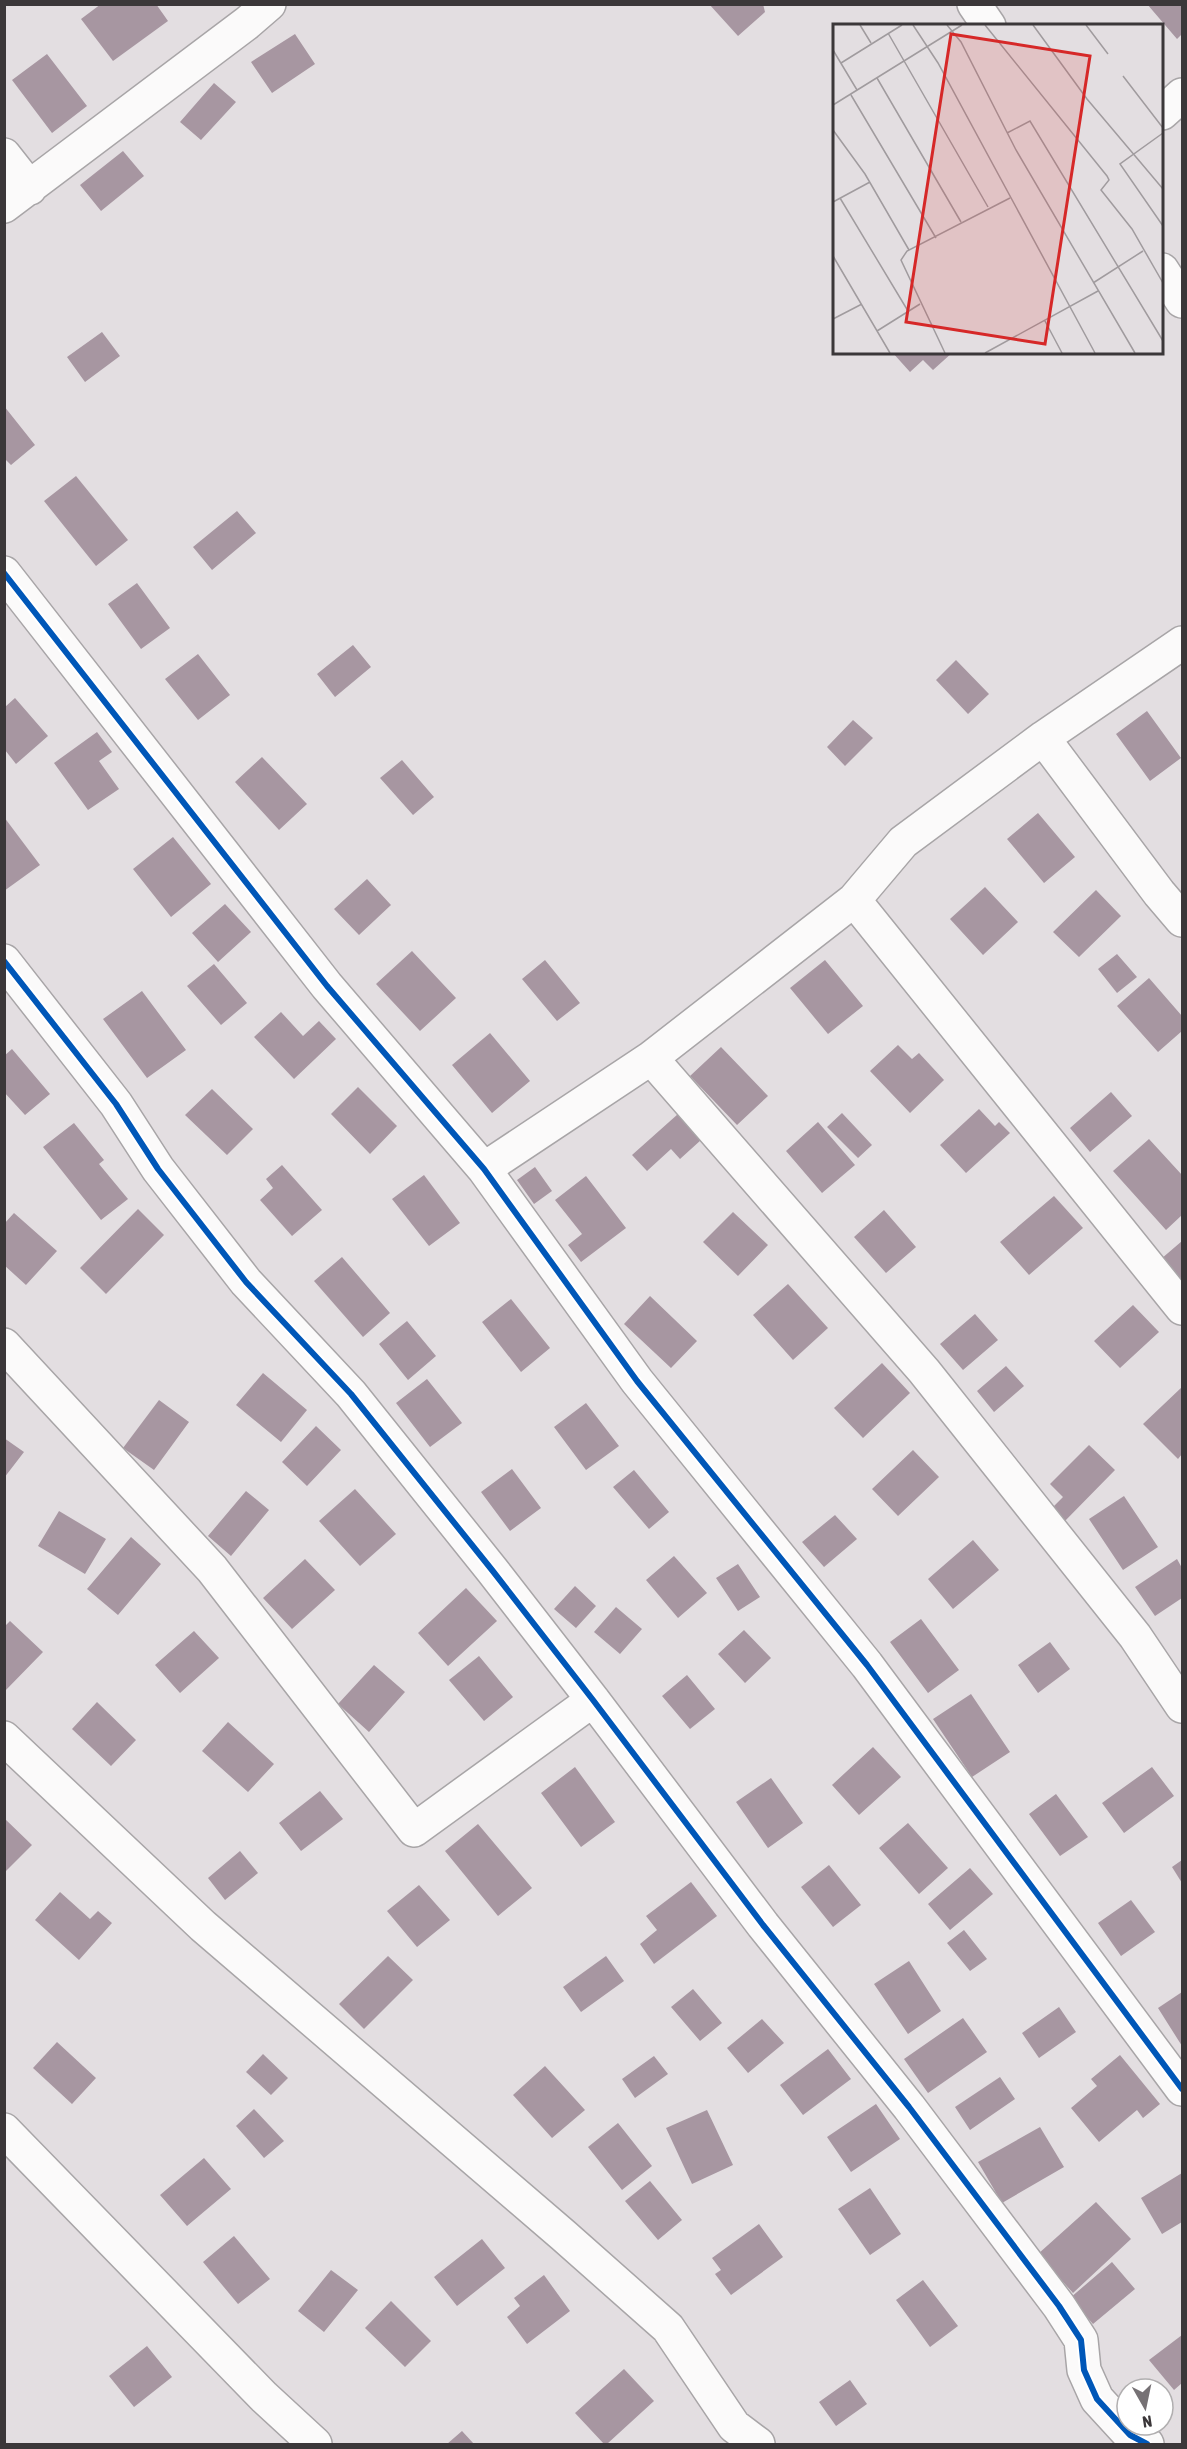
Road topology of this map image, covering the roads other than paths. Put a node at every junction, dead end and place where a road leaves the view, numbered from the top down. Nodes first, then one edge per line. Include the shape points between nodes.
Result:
1 (269, 4) edge
2 (974, 4) edge
3 (988, 24) edge
4 (1182, 95) edge
5 (1163, 111) edge
6 (4, 155) edge
7 (17, 197) edge
8 (1163, 273) edge
9 (1182, 302) edge
10 (4, 573) edge
11 (1182, 643) edge
12 (1043, 738) junction
13 (854, 900) junction
14 (1182, 920) edge
15 (4, 961) edge
16 (651, 1058) junction
17 (484, 1169) junction
18 (1182, 1308) edge
19 (4, 1345) edge
20 (593, 1700) junction
21 (1182, 1706) edge
22 (4, 1738) edge
23 (1182, 2089) edge
24 (4, 2130) edge
25 (315, 2445) edge
26 (758, 2445) edge
27 (1147, 2445) edge

1 - 7 street
2 - 3 street
4 - 5 street
6 - 7 street
8 - 9 street
10 - 17 street via 327,986
11 - 12 street
12 - 13 street via 903,842
12 - 14 street
13 - 16 street
13 - 18 street
15 - 20 street via 116,1104 158,1169 246,1282 351,1394
16 - 17 street
16 - 21 street via 924,1371 1135,1636
17 - 23 street via 637,1381 867,1665
19 - 20 street via 212,1569 414,1830
20 - 27 street via 1059,2306 1081,2340 1084,2370 1097,2399 1130,2435
22 - 26 street via 203,1926 668,2328 734,2426
24 - 25 street

